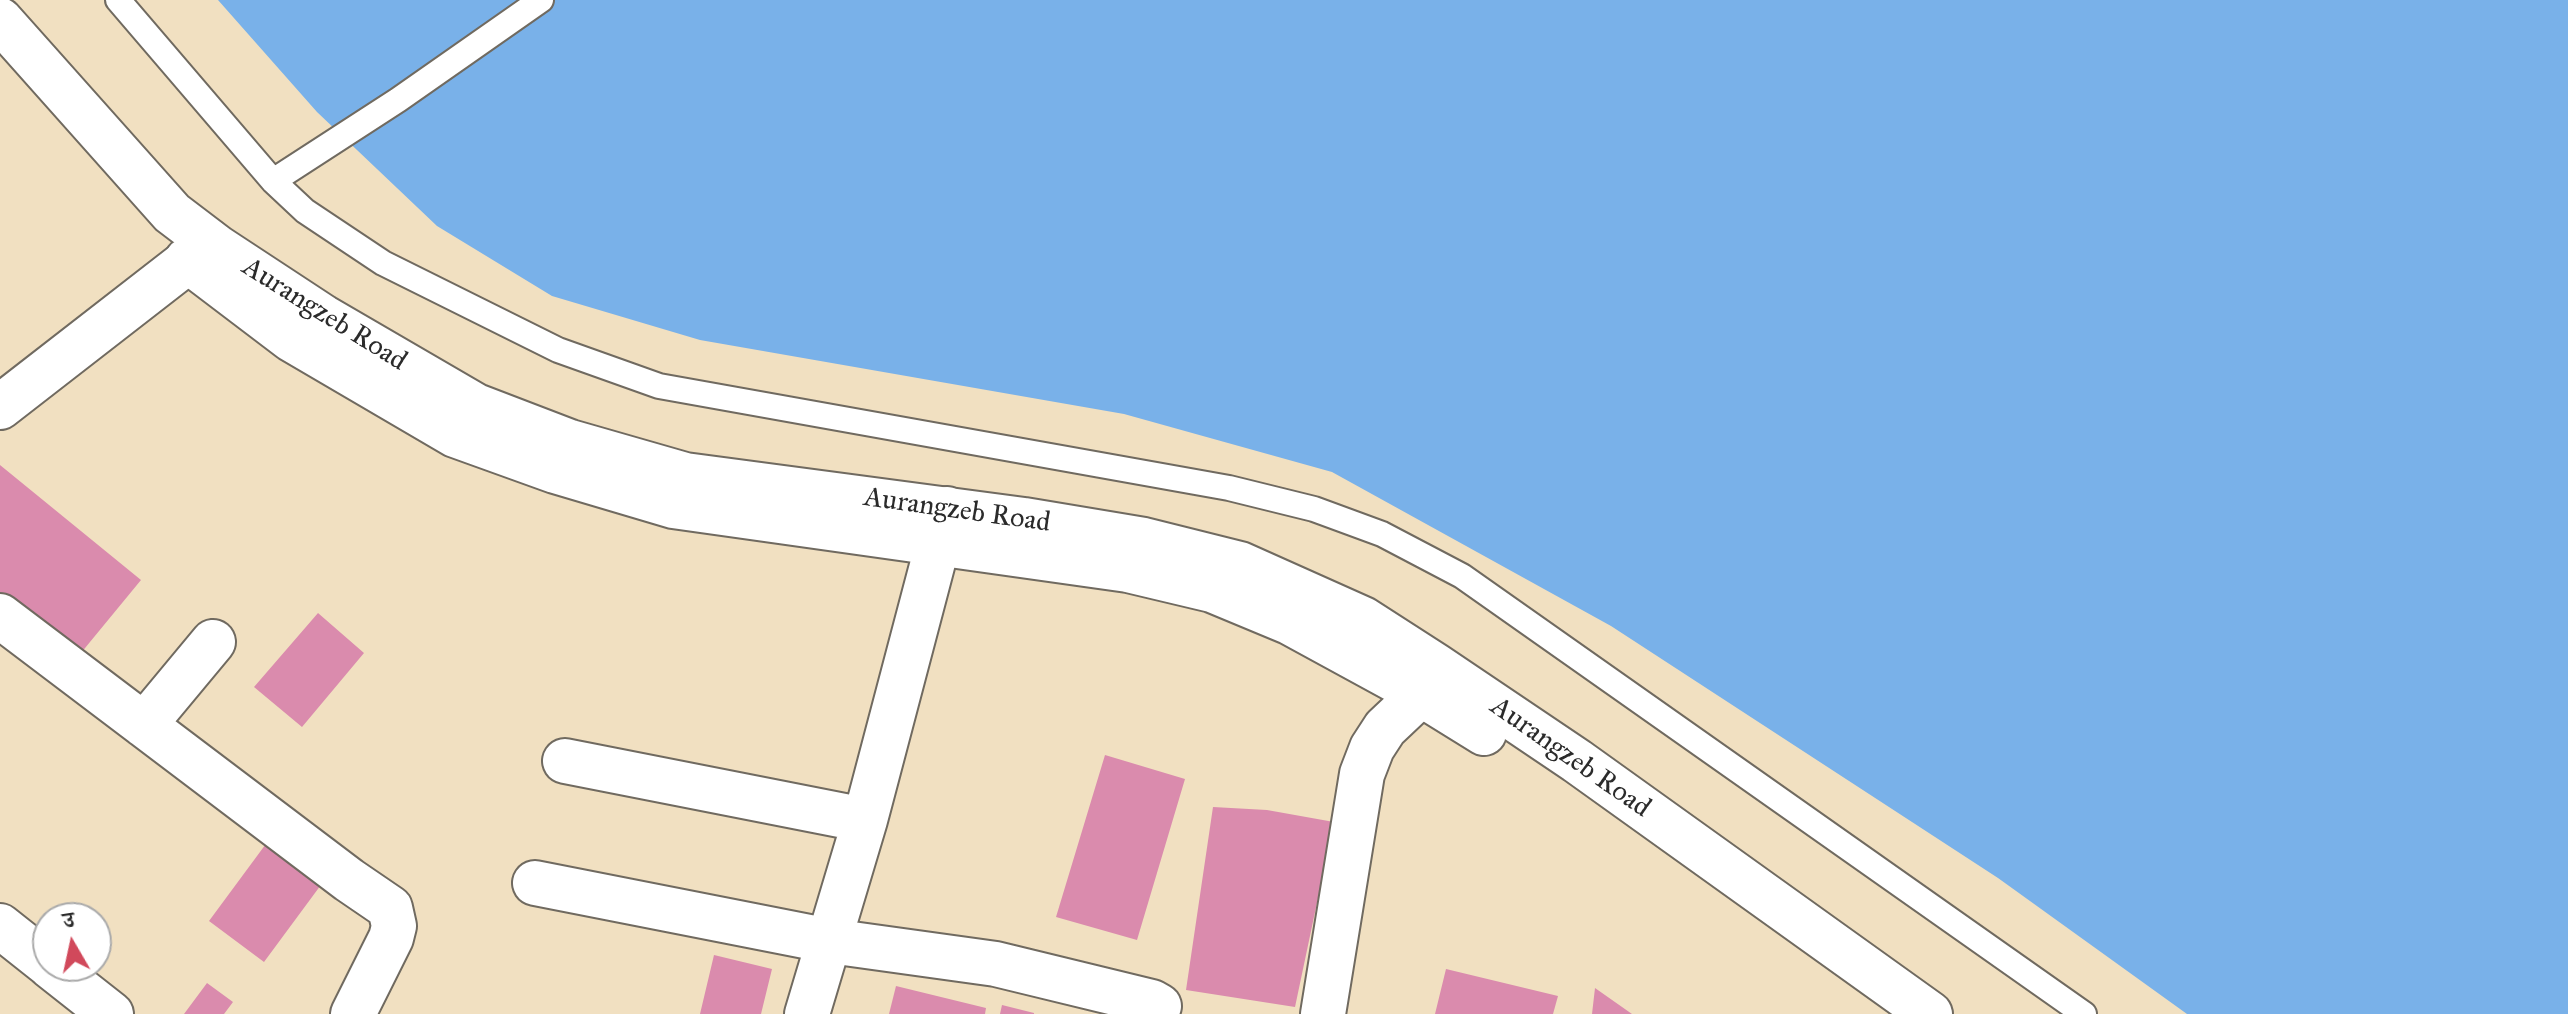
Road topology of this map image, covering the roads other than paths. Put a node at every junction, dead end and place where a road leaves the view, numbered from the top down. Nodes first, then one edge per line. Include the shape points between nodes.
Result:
1 (118, 0) edge
2 (541, 0) edge
3 (0, 20) edge
4 (0, 55) edge
5 (273, 181) junction
6 (198, 251) junction
7 (0, 407) edge
8 (943, 526) junction
9 (0, 616) edge
10 (213, 642) dead end
11 (1421, 694) junction
12 (144, 725) junction
13 (565, 761) dead end
14 (865, 820) junction
15 (535, 883) dead end
16 (0, 926) edge
17 (830, 941) junction
18 (32, 951) edge
19 (71, 982) edge
20 (1159, 1006) dead end
21 (111, 1014) edge
22 (353, 1014) edge
23 (807, 1014) edge
24 (1323, 1014) edge
25 (1882, 1014) edge
26 (1930, 1014) edge
27 (2084, 1014) edge

1 - 5 lane
2 - 5 lane
3 - 6 main road, Aurangzeb Road via 172,213
4 - 6 main road, Aurangzeb Road via 149,227
5 - 27 lane via 305,211 383,263 558,350 659,386 1229,488 1314,509 1382,534 1462,576
6 - 7 main road
6 - 8 main road, Aurangzeb Road via 291,339 455,435 673,506
8 - 11 main road, Aurangzeb Road via 1212,590 1289,622
8 - 14 main road
8 - 26 main road, Aurangzeb Road via 1144,540 1240,564 1363,619 1577,761
9 - 12 main road
10 - 12 main road
11 - 24 main road via 1385,728 1362,774
11 - 25 main road, Aurangzeb Road via 1561,782
12 - 22 main road via 390,908 391,938
13 - 14 main road
14 - 17 main road
15 - 17 main road
16 - 18 main road
17 - 20 main road via 996,964
17 - 23 main road
19 - 21 main road

